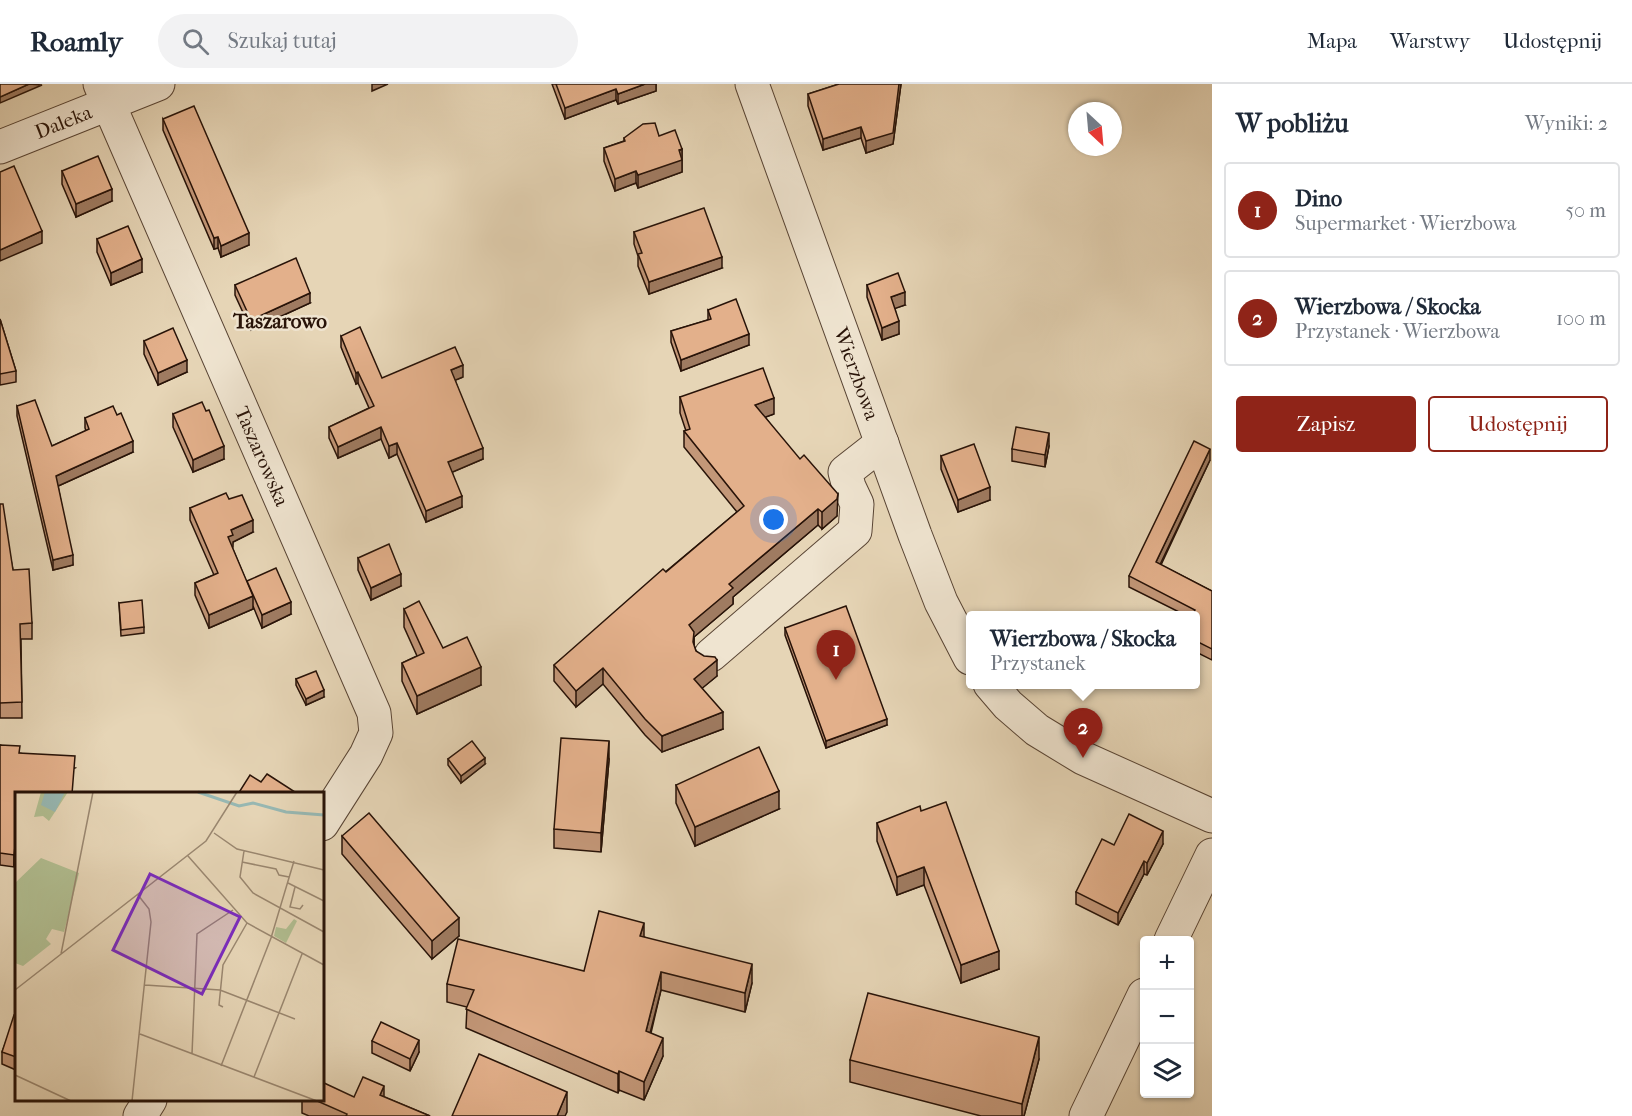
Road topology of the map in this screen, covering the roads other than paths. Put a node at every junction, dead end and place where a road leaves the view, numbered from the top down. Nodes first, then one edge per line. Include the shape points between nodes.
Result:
1 (158, 84) edge
2 (752, 84) edge
3 (104, 94) edge
4 (0, 147) edge
5 (882, 443) junction
6 (966, 650) edge
7 (711, 656) edge
8 (994, 689) edge
9 (1212, 816) edge
10 (324, 821) edge
11 (1212, 855) edge
12 (1173, 936) edge
13 (1140, 1003) edge
14 (149, 1101) edge
15 (140, 1116) edge
16 (1086, 1116) edge

1 - 3 street, Daleka
2 - 5 street, Wierzbowa
3 - 4 street, Daleka
3 - 10 street, Taszarowska via 374,713 376,733 366,755
5 - 6 street, Wierzbowa via 941,602
5 - 7 street via 845,472 857,504 855,531
8 - 9 street via 1037,730 1083,758
11 - 12 street
13 - 16 street
14 - 15 street

